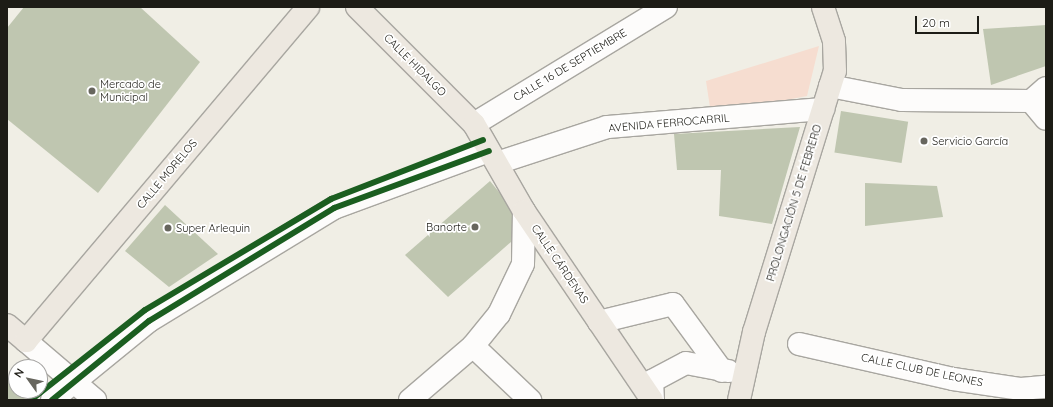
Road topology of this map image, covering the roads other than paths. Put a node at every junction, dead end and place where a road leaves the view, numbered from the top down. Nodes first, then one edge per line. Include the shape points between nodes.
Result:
1 (308, 7) edge
2 (357, 7) edge
3 (666, 7) edge
4 (823, 7) edge
5 (830, 86) junction
6 (1038, 95) edge
7 (823, 109) junction
8 (1046, 119) edge
9 (474, 124) junction
10 (493, 157) junction
11 (524, 211) junction
12 (599, 322) junction
13 (7, 325) edge
14 (26, 341) junction
15 (799, 344) dead end
16 (473, 346) junction
17 (745, 370) junction
18 (722, 371) junction
19 (74, 381) junction
20 (1046, 387) edge
21 (52, 400) edge
22 (95, 400) edge
23 (410, 400) edge
24 (530, 400) edge
25 (653, 400) edge
26 (738, 400) edge

1 - 14 main road, CALLE MORELOS
2 - 9 main road, CALLE HIDALGO
3 - 9 street, CALLE 16 DE SEPTIEMBRE
4 - 5 main road, PROLONGACIÓN 5 DE FEBRERO via 834,41 835,71
5 - 6 street via 902,100
5 - 7 main road, PROLONGACIÓN 5 DE FEBRERO
6 - 8 street
7 - 10 street, AVENIDA FERROCARRIL via 607,128
7 - 17 main road, PROLONGACIÓN 5 DE FEBRERO via 754,332
9 - 10 main road, CALLE CÁRDENAS
10 - 11 main road, CALLE CÁRDENAS
10 - 19 street, AVENIDA FERROCARRIL via 334,208 149,321
11 - 12 main road, CALLE CÁRDENAS
11 - 16 street via 523,264 500,314
12 - 18 street via 673,304
12 - 25 main road, CALLE CÁRDENAS
13 - 14 main road
14 - 19 street
15 - 20 street, CALLE CLUB DE LEONES via 953,379 1021,389
16 - 23 street
16 - 24 street
17 - 18 street
17 - 26 main road, PROLONGACIÓN 5 DE FEBRERO
18 - 25 street via 686,362 652,381
19 - 21 street, AVENIDA FERROCARRIL
19 - 22 street

